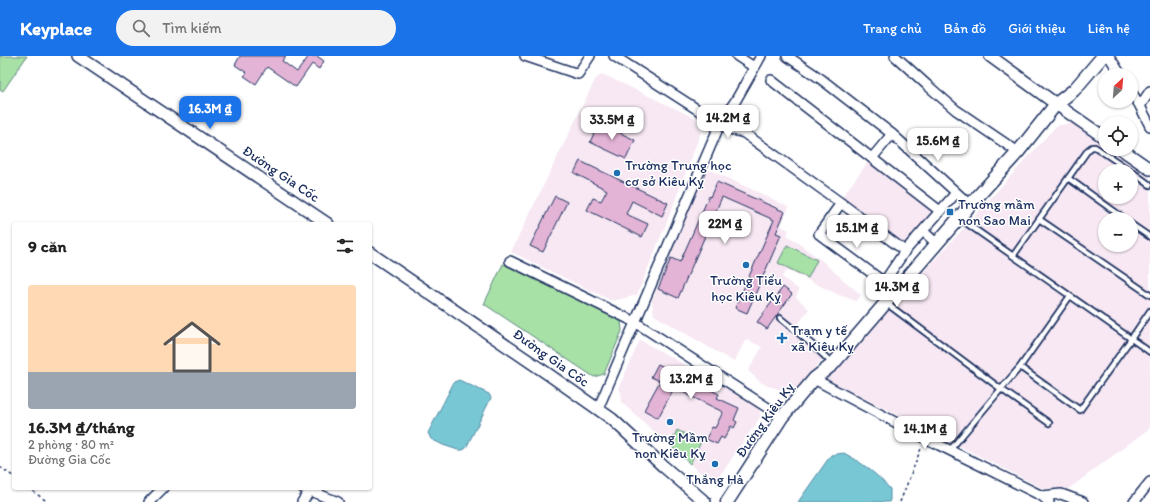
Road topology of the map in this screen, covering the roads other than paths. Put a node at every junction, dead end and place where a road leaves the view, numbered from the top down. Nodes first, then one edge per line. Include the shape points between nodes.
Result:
1 (78, 56) edge
2 (525, 56) edge
3 (553, 56) edge
4 (590, 56) edge
5 (614, 56) edge
6 (736, 56) edge
7 (761, 56) edge
8 (786, 56) edge
9 (895, 56) edge
10 (990, 56) edge
11 (1103, 56) edge
12 (1109, 56) edge
13 (549, 65) junction
14 (754, 66) junction
15 (1117, 68) edge
16 (771, 80) dead end
17 (1150, 91) edge
18 (1138, 103) edge
19 (1056, 104) junction
20 (1140, 106) junction
21 (720, 124) junction
22 (1150, 126) edge
23 (1098, 133) edge
24 (892, 134) junction
25 (1018, 152) junction
26 (1131, 156) edge
27 (872, 158) junction
28 (1121, 164) edge
29 (1150, 169) edge
30 (1138, 176) edge
31 (1068, 178) junction
32 (1150, 184) edge
33 (956, 193) junction
34 (841, 203) junction
35 (970, 205) junction
36 (940, 211) junction
37 (1115, 212) edge
38 (959, 218) junction
39 (1039, 219) junction
40 (325, 222) edge
41 (1138, 229) edge
42 (923, 231) junction
43 (1150, 237) edge
44 (937, 244) junction
45 (906, 251) junction
46 (372, 254) edge
47 (1013, 256) junction
48 (510, 261) dead end
49 (884, 282) junction
50 (896, 291) junction
51 (1070, 296) junction
52 (1150, 296) edge
53 (886, 302) junction
54 (1150, 311) edge
55 (780, 318) dead end
56 (636, 322) junction
57 (1131, 339) junction
58 (1150, 352) edge
59 (833, 364) junction
60 (1020, 367) junction
61 (814, 379) junction
62 (1001, 389) junction
63 (598, 409) junction
64 (782, 417) junction
65 (1049, 423) dead end
66 (950, 450) junction
67 (1150, 482) edge
68 (161, 490) edge
69 (307, 490) edge
70 (1046, 499) edge
71 (149, 502) edge
72 (302, 502) edge
73 (338, 502) edge
74 (705, 502) edge
75 (727, 502) edge
76 (1082, 502) edge
77 (1134, 502) edge

1 - 40 street, Đường Gia Cốc
2 - 13 street
3 - 13 street
4 - 13 street via 578,74
5 - 21 street
6 - 14 street
7 - 14 street
8 - 24 street via 821,79
9 - 25 street via 956,110
10 - 19 street
11 - 19 main road, Đường Kiêu Kỵ via 1074,90
12 - 15 street
14 - 21 street
16 - 27 street
17 - 20 street
18 - 20 street
19 - 23 street
19 - 25 main road, Đường Kiêu Kỵ
20 - 22 street
21 - 34 street via 744,133
21 - 56 street
24 - 27 street
24 - 33 street
25 - 35 main road, Đường Kiêu Kỵ
26 - 29 street
27 - 36 street
28 - 31 lane via 1092,147
30 - 32 lane
31 - 37 lane
31 - 39 lane
33 - 35 street
33 - 36 street
34 - 45 street
34 - 49 street via 819,234
35 - 38 main road, Đường Kiêu Kỵ
36 - 42 street
38 - 44 main road, Đường Kiêu Kỵ
38 - 47 lane
39 - 47 lane
39 - 52 lane
41 - 43 lane
42 - 44 street
42 - 45 street
44 - 50 main road, Đường Kiêu Kỵ
45 - 49 street
46 - 63 street, Đường Gia Cốc
47 - 51 lane
48 - 56 street
49 - 50 street
50 - 53 main road, Đường Kiêu Kỵ
51 - 57 lane
51 - 60 lane
53 - 59 main road, Đường Kiêu Kỵ
53 - 62 lane
54 - 57 lane
55 - 59 lane
56 - 63 street
56 - 64 street
57 - 58 lane
57 - 60 lane via 1080,410
59 - 61 main road, Đường Kiêu Kỵ
60 - 62 lane
61 - 64 main road, Đường Kiêu Kỵ
61 - 66 street
62 - 65 lane
62 - 66 lane
63 - 74 street, Đường Gia Cốc
64 - 75 main road, Đường Kiêu Kỵ
66 - 70 street
67 - 77 street
68 - 71 street
69 - 72 street
69 - 73 street
70 - 76 street via 1061,494

